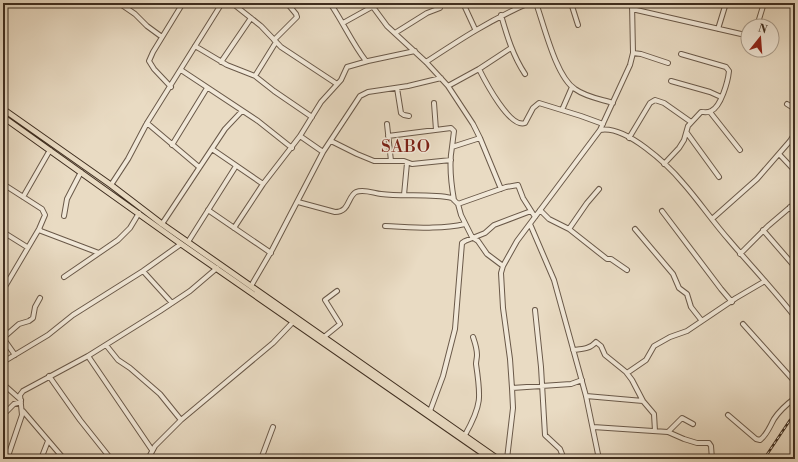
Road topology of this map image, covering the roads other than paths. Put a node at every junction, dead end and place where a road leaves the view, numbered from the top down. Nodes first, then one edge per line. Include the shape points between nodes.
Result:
1 (119, 3) edge
2 (222, 3) edge
3 (232, 3) edge
4 (287, 3) edge
5 (330, 3) edge
6 (379, 3) edge
7 (442, 3) edge
8 (462, 3) edge
9 (529, 3) edge
10 (536, 3) edge
11 (597, 3) edge
12 (632, 3) edge
13 (726, 3) edge
14 (764, 3) edge
15 (181, 4) edge
16 (572, 4) edge
17 (373, 7) junction
18 (632, 9) junction
19 (501, 15) junction
20 (251, 18) junction
21 (760, 18) edge
22 (343, 24) junction
23 (578, 25) dead end
24 (475, 29) junction
25 (718, 29) junction
26 (395, 33) junction
27 (740, 34) edge
28 (162, 37) junction
29 (275, 41) junction
30 (195, 46) junction
31 (510, 48) junction
32 (415, 51) junction
33 (633, 53) junction
34 (681, 54) dead end
35 (366, 61) junction
36 (221, 62) junction
37 (426, 62) junction
38 (668, 63) dead end
39 (479, 69) junction
40 (181, 70) junction
41 (525, 74) dead end
42 (255, 76) junction
43 (441, 78) junction
44 (671, 81) dead end
45 (337, 84) junction
46 (448, 86) junction
47 (171, 87) junction
48 (572, 87) junction
49 (207, 88) junction
50 (397, 88) junction
51 (721, 97) junction
52 (434, 103) dead end
53 (613, 103) junction
54 (787, 104) dead end
55 (3, 109) edge
56 (795, 109) edge
57 (562, 110) junction
58 (242, 111) junction
59 (710, 112) junction
60 (409, 116) dead end
61 (3, 117) edge
62 (312, 117) junction
63 (691, 122) junction
64 (147, 123) junction
65 (387, 124) dead end
66 (603, 124) junction
67 (436, 130) junction
68 (600, 130) junction
69 (687, 133) junction
70 (795, 133) edge
71 (300, 136) junction
72 (388, 136) junction
73 (480, 138) junction
74 (629, 138) junction
75 (331, 141) junction
76 (172, 145) junction
77 (452, 146) junction
78 (292, 148) junction
79 (212, 149) junction
80 (50, 150) junction
81 (740, 150) dead end
82 (323, 152) junction
83 (779, 154) junction
84 (451, 160) junction
85 (391, 161) junction
86 (407, 163) junction
87 (664, 164) junction
88 (236, 166) junction
89 (199, 167) junction
90 (795, 171) edge
91 (81, 172) junction
92 (719, 177) dead end
93 (3, 184) edge
94 (263, 184) junction
95 (111, 185) junction
96 (500, 189) junction
97 (599, 189) dead end
98 (404, 196) junction
99 (23, 197) junction
100 (454, 200) junction
101 (298, 202) junction
102 (795, 203) edge
103 (458, 204) junction
104 (790, 207) junction
105 (208, 210) junction
106 (540, 210) junction
107 (530, 211) junction
108 (662, 211) dead end
109 (139, 213) junction
110 (795, 214) edge
111 (64, 216) dead end
112 (535, 217) junction
113 (712, 219) junction
114 (162, 224) junction
115 (465, 224) junction
116 (530, 224) junction
117 (385, 226) dead end
118 (234, 228) junction
119 (569, 228) junction
120 (39, 229) junction
121 (635, 229) dead end
122 (763, 230) junction
123 (3, 232) edge
124 (472, 238) junction
125 (188, 242) junction
126 (181, 244) junction
127 (27, 247) junction
128 (98, 253) junction
129 (271, 253) junction
130 (740, 254) junction
131 (503, 266) junction
132 (795, 267) edge
133 (216, 268) junction
134 (627, 270) dead end
135 (143, 272) junction
136 (64, 276) dead end
137 (765, 281) junction
138 (252, 286) junction
139 (3, 290) edge
140 (337, 291) dead end
141 (40, 298) dead end
142 (732, 302) junction
143 (172, 304) junction
144 (535, 310) dead end
145 (795, 317) edge
146 (702, 321) junction
147 (293, 322) junction
148 (743, 324) dead end
149 (474, 336) dead end
150 (324, 337) junction
151 (3, 338) edge
152 (106, 345) junction
153 (573, 350) junction
154 (16, 354) junction
155 (88, 356) junction
156 (3, 362) edge
157 (627, 373) junction
158 (49, 376) junction
159 (582, 380) junction
160 (795, 382) edge
161 (3, 384) edge
162 (542, 386) junction
163 (512, 388) junction
164 (586, 396) junction
165 (795, 398) edge
166 (22, 401) junction
167 (642, 401) junction
168 (23, 411) junction
169 (430, 411) junction
170 (3, 415) edge
171 (728, 415) dead end
172 (181, 420) junction
173 (693, 424) dead end
174 (273, 427) dead end
175 (593, 427) junction
176 (655, 431) junction
177 (668, 432) junction
178 (465, 435) junction
179 (48, 441) junction
180 (152, 450) junction
181 (7, 459) edge
182 (41, 459) edge
183 (64, 459) edge
184 (111, 459) edge
185 (148, 459) edge
186 (261, 459) edge
187 (491, 459) edge
188 (498, 459) edge
189 (507, 459) edge
190 (564, 459) edge
191 (599, 459) edge
192 (712, 459) edge

1 - 28 street
2 - 30 street
3 - 20 street
4 - 29 street via 297,17
5 - 22 street
6 - 17 street
7 - 26 street via 440,8
8 - 24 street
9 - 19 street
10 - 48 street via 555,60
11 - 16 street
12 - 18 street
13 - 25 street
14 - 21 street
15 - 28 street
16 - 23 street
17 - 22 street
17 - 26 street
18 - 25 street
18 - 33 street
19 - 24 street
19 - 31 street
20 - 29 street
20 - 36 street
22 - 35 street
24 - 37 street
25 - 27 street
26 - 32 street
28 - 47 street via 149,61
29 - 42 street
29 - 45 street
30 - 36 street
30 - 40 street
31 - 39 street
31 - 41 street
32 - 35 street
32 - 37 street
33 - 38 street
33 - 53 street via 625,79
34 - 51 street via 729,69
35 - 45 street via 347,67
36 - 42 street
37 - 43 street
39 - 46 street
39 - 57 street via 510,118 518,123 525,123 533,108 539,103
40 - 47 street
40 - 49 street
42 - 62 street
43 - 46 street
43 - 50 street
44 - 51 street
45 - 62 street
46 - 73 street
47 - 64 street
48 - 53 street via 590,97
48 - 57 street
49 - 58 street
49 - 76 street
50 - 60 street via 401,113
50 - 75 street via 362,95
51 - 59 street
52 - 67 street
53 - 66 street
54 - 56 street
55 - 95 main road
57 - 66 street
58 - 78 street
58 - 79 street via 225,129
59 - 63 street via 701,112
59 - 81 street
61 - 80 main road
62 - 71 street
63 - 69 street
63 - 74 street via 664,103 655,100 650,103
64 - 76 street
64 - 95 street via 128,160
65 - 72 street
66 - 68 street
67 - 72 street
67 - 77 street via 453,129
68 - 74 street
68 - 106 street
69 - 87 street via 679,148
69 - 92 street
70 - 83 street
71 - 78 street
71 - 82 street
72 - 85 street
73 - 77 street
73 - 96 street
74 - 87 street via 650,151
75 - 82 street
75 - 85 street via 370,160
76 - 89 street
77 - 84 street
78 - 94 street
79 - 88 street
79 - 89 street
80 - 91 main road
80 - 99 street
82 - 101 street
83 - 90 street
83 - 113 street via 757,179
84 - 86 street
84 - 100 street
85 - 86 street
86 - 98 street
87 - 113 street via 683,182
88 - 94 street
88 - 105 street
89 - 114 street
91 - 109 main road
91 - 111 street via 66,199
93 - 99 street
94 - 118 street
95 - 114 main road
96 - 103 street
96 - 107 street via 518,184
97 - 119 street
98 - 100 street via 450,197
98 - 101 street via 357,192 340,212
99 - 120 street via 44,211 45,215
100 - 103 street
101 - 129 street
102 - 104 street
103 - 115 street
104 - 110 street
104 - 122 street
105 - 118 street
105 - 125 street
106 - 112 street
106 - 119 street via 549,219
107 - 112 street
107 - 124 street via 494,225
108 - 142 street
109 - 126 main road
109 - 128 street via 124,235
112 - 116 street
113 - 130 street
114 - 125 main road
115 - 117 street via 428,228
115 - 124 street
116 - 131 street
116 - 153 street via 554,280
118 - 129 street
119 - 134 street via 607,259
120 - 127 street
120 - 128 street
121 - 146 street via 673,274 679,288 687,294 691,307
122 - 130 street
122 - 132 street
123 - 127 street
124 - 131 street
124 - 169 street via 462,243 455,330 443,376
125 - 138 main road
126 - 133 main road
126 - 135 street
127 - 139 street
128 - 136 street
129 - 138 street
130 - 137 street
131 - 163 street via 503,302
133 - 143 street
133 - 147 main road
135 - 143 street
135 - 154 street via 80,310 48,335
137 - 142 street
137 - 145 street
138 - 150 main road
140 - 150 street via 325,300 340,324
141 - 151 street via 33,318 20,324
142 - 146 street
143 - 152 street
144 - 162 street
146 - 157 street via 654,346 646,360
147 - 172 street via 273,343
147 - 187 main road
148 - 160 street
149 - 178 street via 480,393 476,414
150 - 169 main road
151 - 154 street
152 - 155 street
152 - 172 street via 118,360 160,394
153 - 157 street via 588,348 596,342 601,346 604,355
153 - 159 street
154 - 156 street
155 - 158 street
155 - 180 street
157 - 167 street
158 - 166 street via 23,391 20,395
158 - 184 street
159 - 162 street via 570,384
159 - 164 street
161 - 166 street
162 - 163 street
162 - 190 street via 545,435 560,449
163 - 189 street
164 - 167 street
164 - 175 street
165 - 171 street via 783,408 760,440
166 - 168 street
166 - 170 street via 14,404
167 - 176 street via 654,414
168 - 179 street
168 - 181 street
169 - 178 main road
172 - 180 street
173 - 177 street via 682,418
174 - 186 street
175 - 176 street
175 - 191 street
176 - 177 street
177 - 192 street via 697,443 709,443
178 - 188 main road
179 - 182 street
179 - 183 street
180 - 185 street

